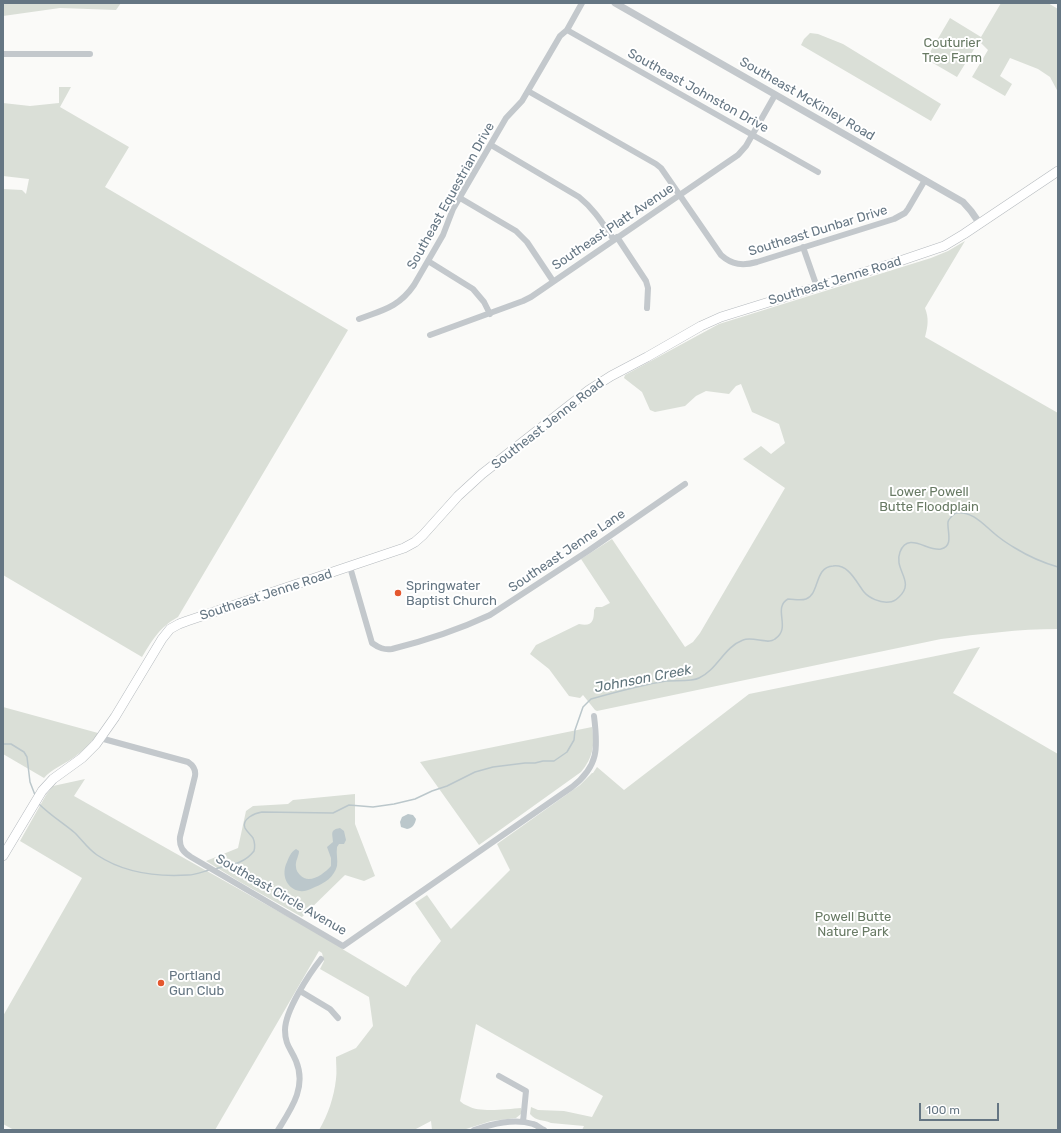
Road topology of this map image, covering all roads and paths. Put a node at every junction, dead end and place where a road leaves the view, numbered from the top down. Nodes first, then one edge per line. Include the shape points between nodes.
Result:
1 (582, 3) edge
2 (615, 3) edge
3 (566, 30) junction
4 (3, 54) edge
5 (90, 54) dead end
6 (528, 91) junction
7 (775, 95) junction
8 (752, 136) junction
9 (491, 145) junction
10 (1058, 171) edge
11 (818, 172) dead end
12 (925, 180) junction
13 (679, 195) junction
14 (460, 198) junction
15 (980, 224) junction
16 (615, 239) junction
17 (803, 247) junction
18 (428, 261) junction
19 (553, 281) junction
20 (817, 288) junction
21 (647, 308) dead end
22 (490, 314) junction
23 (358, 319) dead end
24 (430, 335) dead end
25 (685, 484) dead end
26 (350, 567) junction
27 (594, 716) dead end
28 (100, 738) junction
29 (3, 856) edge
30 (321, 959) dead end
31 (300, 992) junction
32 (338, 1018) dead end
33 (499, 1076) dead end
34 (523, 1122) junction
35 (278, 1130) edge
36 (474, 1130) edge
37 (544, 1130) edge

1 - 3 street, Southeast Equestrian Drive
2 - 7 street, Southeast McKinley Road
3 - 6 street, Southeast Equestrian Drive
3 - 8 street, Southeast Johnston Drive
4 - 5 street
6 - 9 street, Southeast Equestrian Drive via 506,118
6 - 13 street, Southeast Dunbar Drive via 656,164
7 - 8 street, Southeast Platt Avenue
7 - 12 street, Southeast McKinley Road
8 - 11 street, Southeast Johnston Drive
8 - 13 street, Southeast Platt Avenue via 738,155
9 - 14 street, Southeast Equestrian Drive
9 - 16 street via 579,197 594,211
10 - 15 main road, Southeast Jenne Road
12 - 15 street, Southeast McKinley Road via 963,202
12 - 17 street, Southeast Dunbar Drive via 908,209 900,216
13 - 16 street, Southeast Platt Avenue
13 - 17 street, Southeast Dunbar Drive via 721,256 731,263 750,264
14 - 18 street, Southeast Equestrian Drive via 453,209 444,235
14 - 19 street via 516,231 527,242
15 - 20 main road, Southeast Jenne Road via 931,251
16 - 19 street, Southeast Platt Avenue
16 - 21 street via 646,281
17 - 20 street
18 - 22 street via 474,289
18 - 23 street, Southeast Equestrian Drive via 403,298 386,309
19 - 22 street, Southeast Platt Avenue via 523,302
20 - 26 main road, Southeast Jenne Road via 720,317 602,381 473,483 415,542 398,551
22 - 24 street, Southeast Platt Avenue
25 - 26 street, Southeast Jenne Lane via 490,615 392,649 379,648 372,643
26 - 28 main road, Southeast Jenne Road via 187,621 170,629
27 - 28 street, Southeast Circle Avenue via 595,752 590,768 582,778 344,945 185,853 180,845 180,837 195,776 193,766 188,762
28 - 29 main road, Southeast Jenne Road via 82,758 53,779 42,791
30 - 31 street
31 - 32 street via 330,1009
31 - 35 street via 288,1014 285,1030 287,1044 298,1068 299,1088 295,1101
33 - 34 street via 526,1091
34 - 36 street via 502,1123
34 - 37 street via 534,1124

